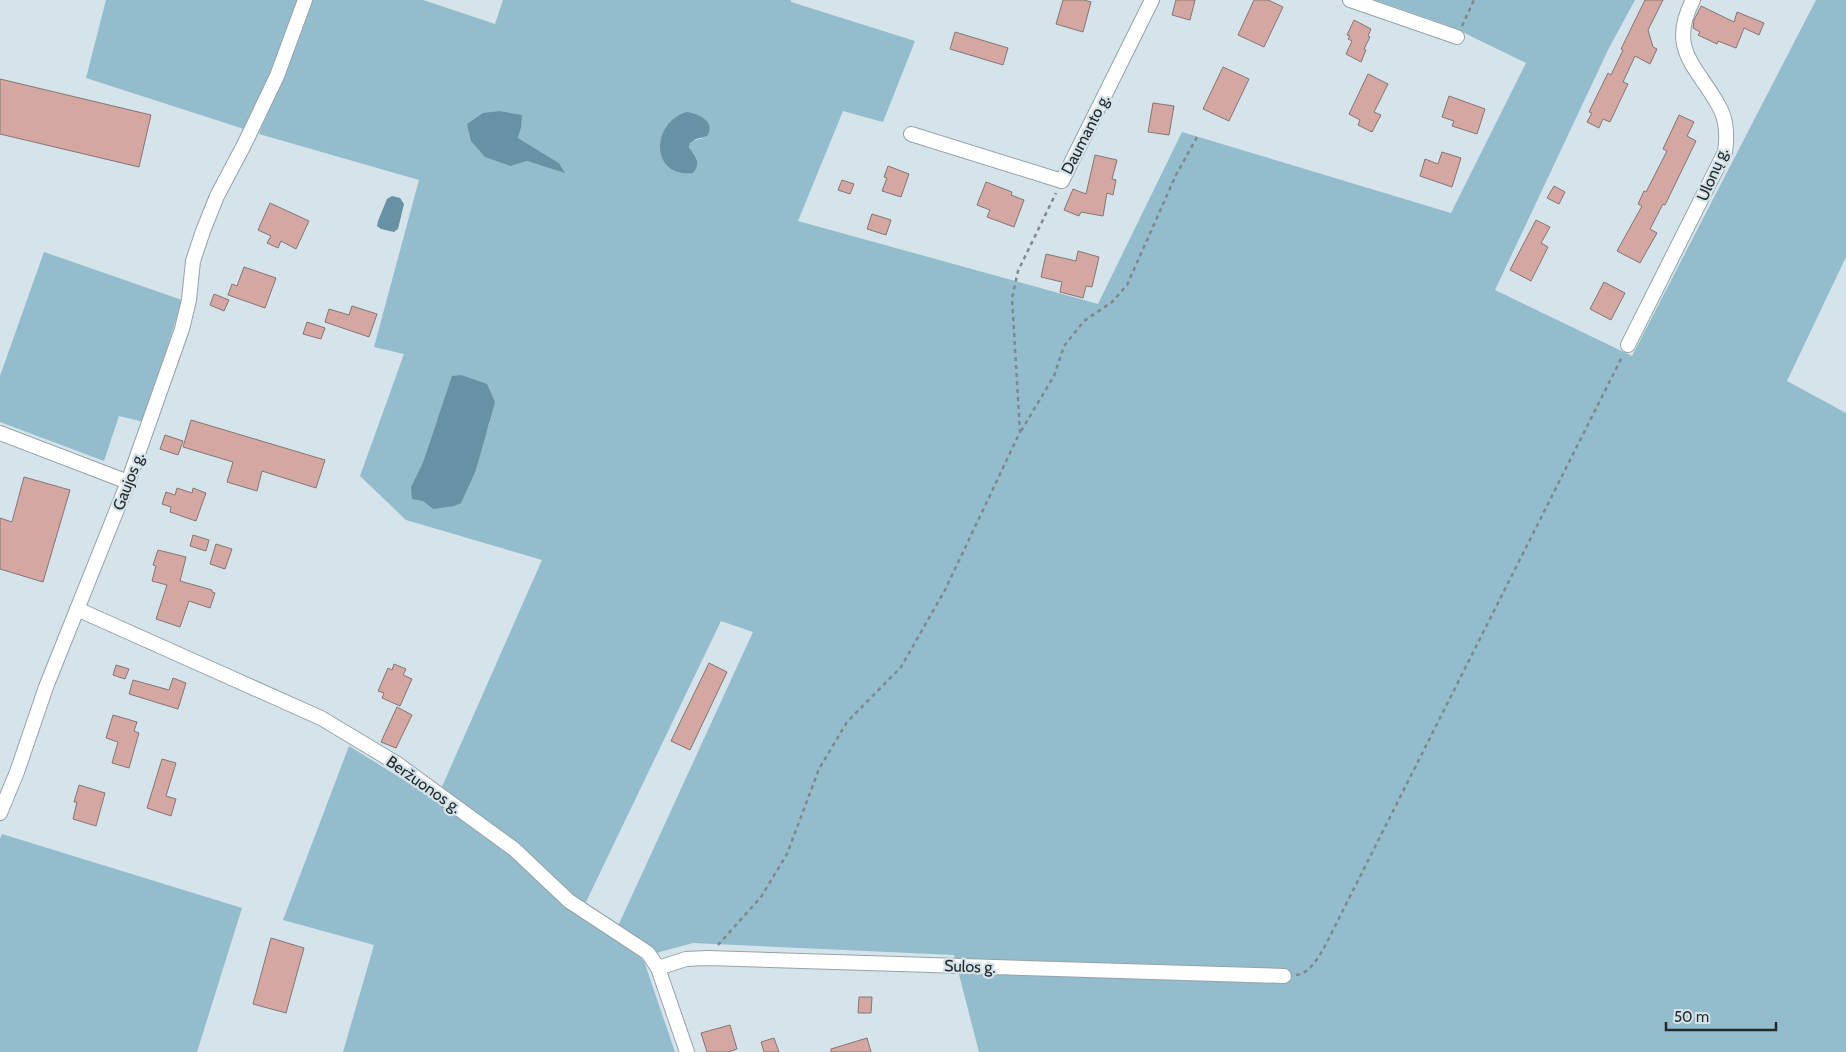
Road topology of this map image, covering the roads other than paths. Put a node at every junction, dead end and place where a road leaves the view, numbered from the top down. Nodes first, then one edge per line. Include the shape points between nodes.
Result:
1 (305, 0) edge
2 (1152, 0) edge
3 (1350, 0) edge
4 (1693, 0) edge
5 (1457, 37) road end
6 (911, 134) dead end
7 (1628, 345) road end
8 (0, 433) edge
9 (128, 482) junction
10 (77, 609) junction
11 (0, 813) edge
12 (658, 968) junction
13 (1284, 976) road end
14 (687, 1052) edge

1 - 9 street, Gaujos g. via 277,76 217,196 201,239 193,261 182,329
2 - 6 street, Daumanto g. via 1062,181
3 - 5 street
4 - 7 street, Ulonų g. via 1682,34 1686,54 1722,112 1727,135 1726,152
8 - 9 street
9 - 10 street, Gaujos g.
10 - 11 street, Gaujos g.
10 - 12 street, Beržuonos g. via 321,718 396,763 514,849 569,902 648,953
12 - 13 street, Sulos g. via 686,959 707,958
12 - 14 street, Beržuonos g.

